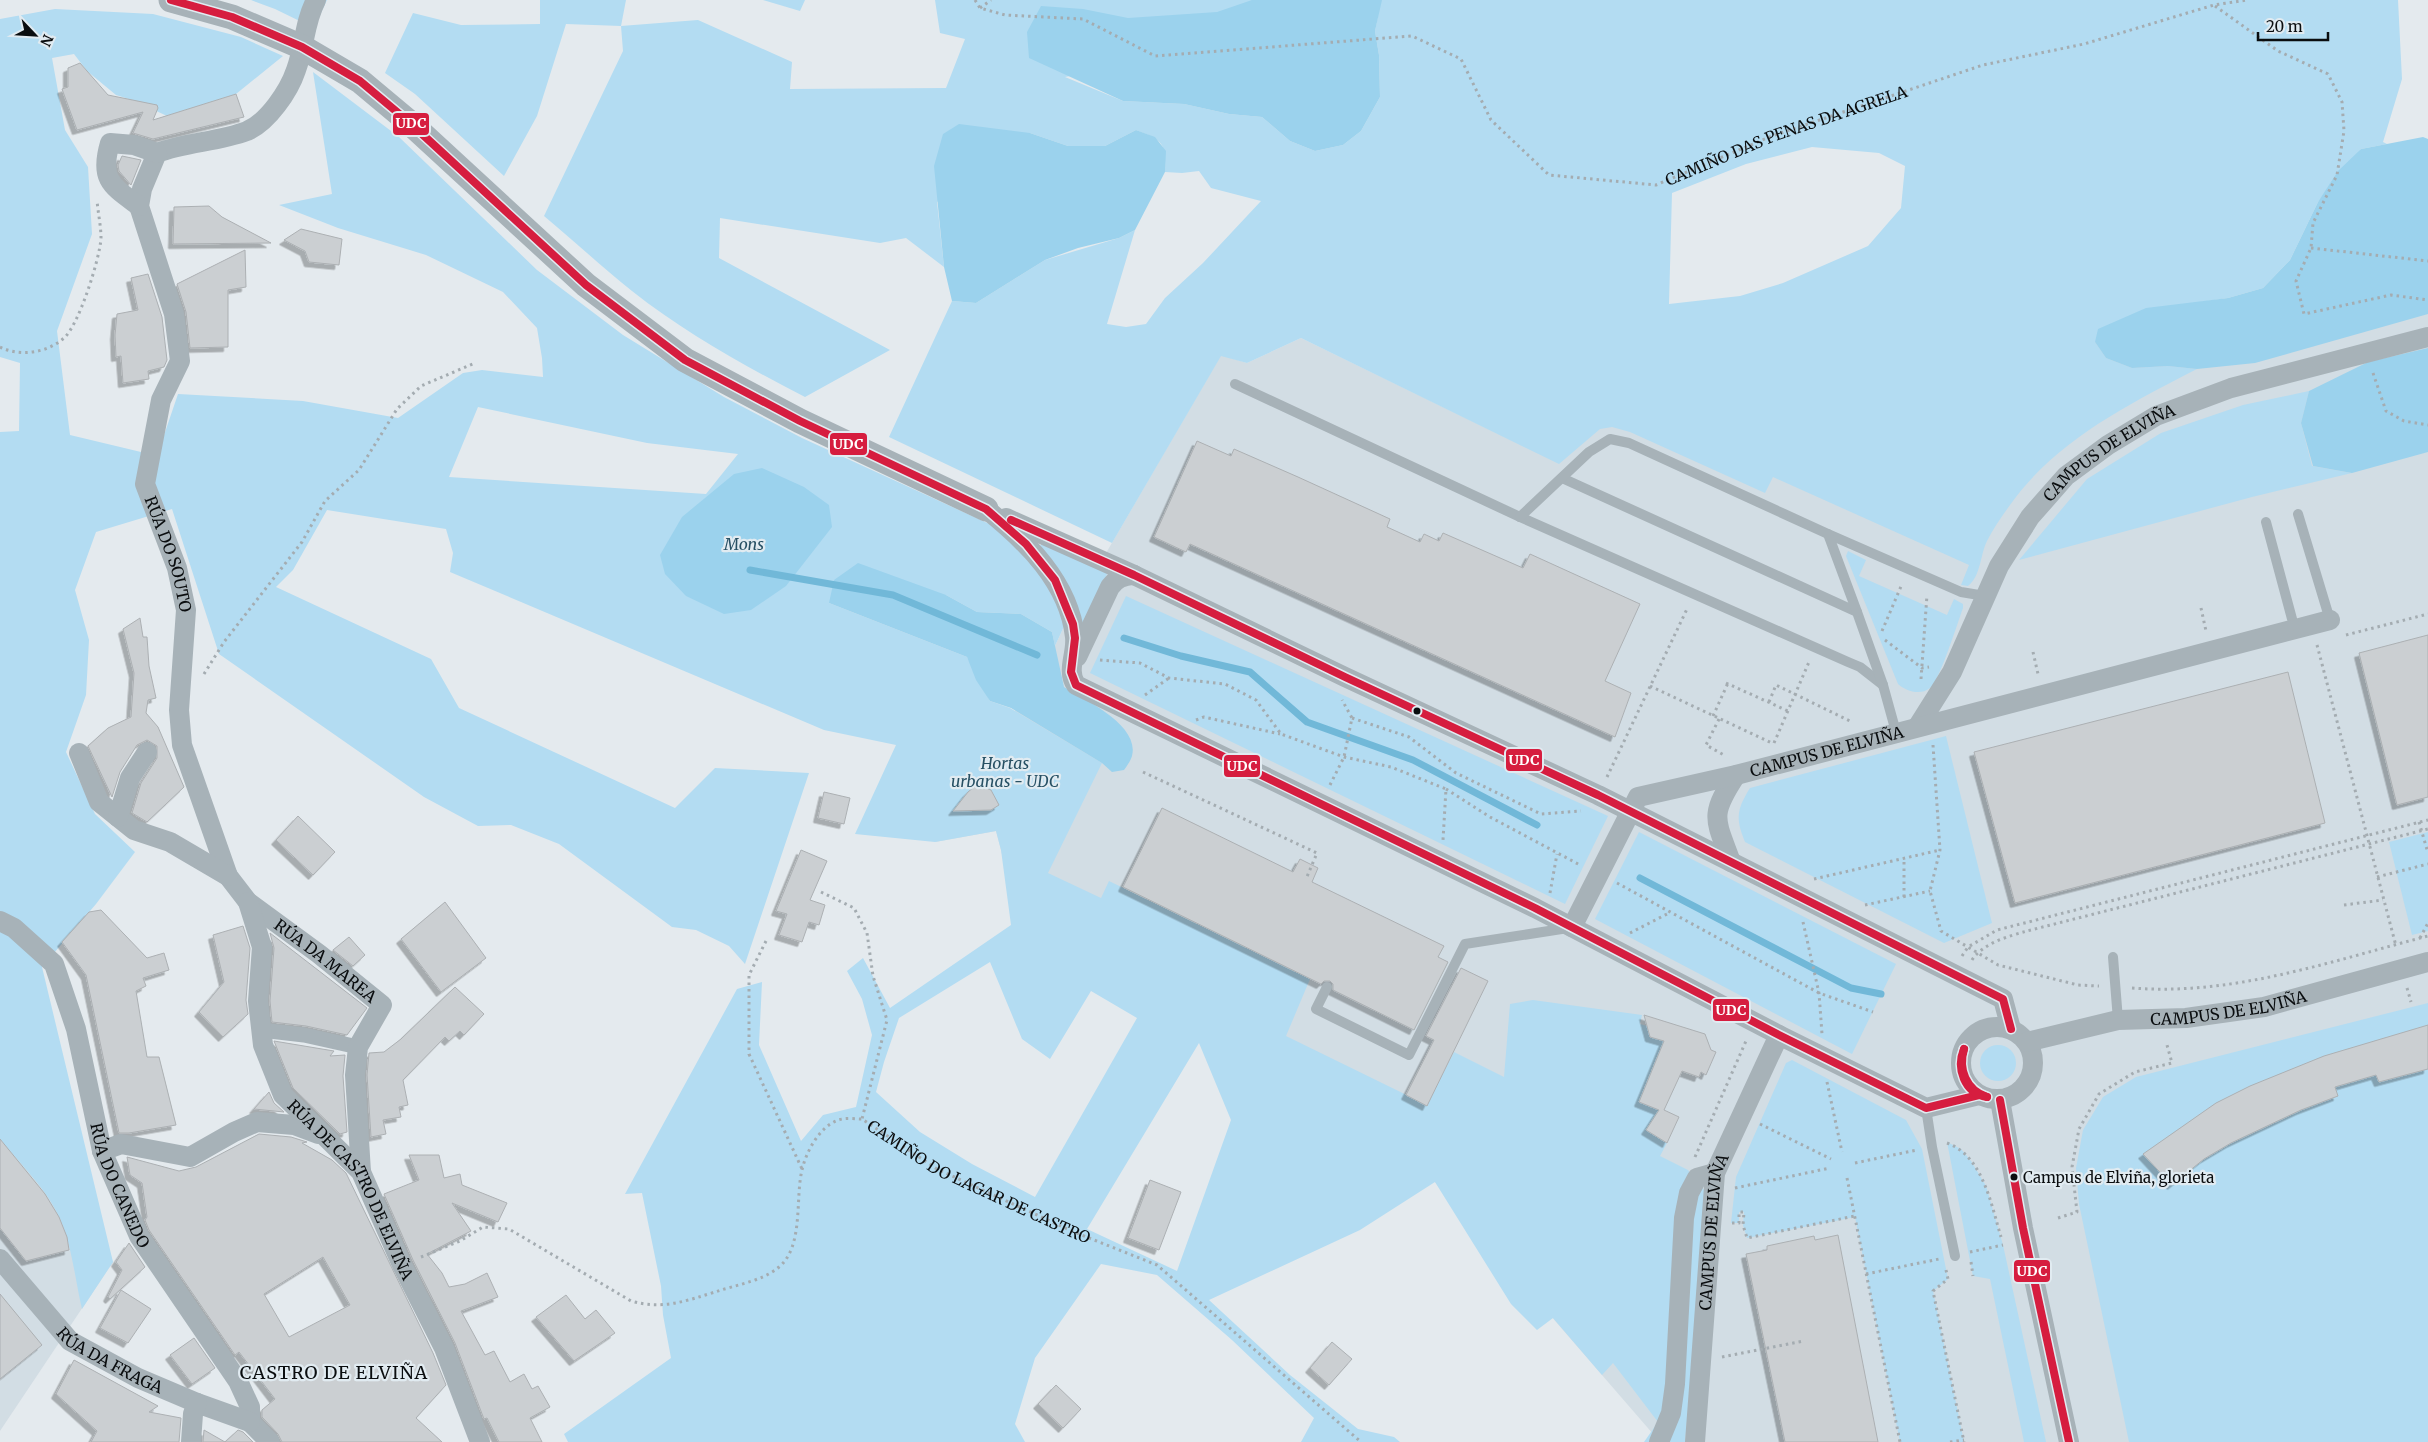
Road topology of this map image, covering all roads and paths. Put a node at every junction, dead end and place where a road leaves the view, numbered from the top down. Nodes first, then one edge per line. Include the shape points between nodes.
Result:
1 (171, 0) edge
2 (316, 0) edge
3 (975, 0) edge
4 (991, 0) edge
5 (2247, 0) edge
6 (2214, 6) junction
7 (980, 8) junction
8 (302, 47) junction
9 (157, 152) junction
10 (104, 161) junction
11 (139, 206) junction
12 (2311, 248) junction
13 (2428, 261) edge
14 (2428, 300) edge
15 (2428, 337) edge
16 (0, 347) edge
17 (2368, 353) junction
18 (475, 363) dead end
19 (1235, 384) dead end
20 (2428, 424) edge
21 (1562, 478) junction
22 (986, 509) junction
23 (2298, 514) dead end
24 (1520, 517) junction
25 (2266, 522) dead end
26 (1828, 534) junction
27 (1908, 569) junction
28 (1134, 575) junction
29 (1927, 577) junction
30 (1694, 595) junction
31 (1985, 596) junction
32 (1857, 612) junction
33 (2428, 614) edge
34 (2330, 620) joint
35 (2295, 630) junction
36 (2344, 636) dead end
37 (2326, 641) dead end
38 (1816, 648) junction
39 (1074, 663) junction
40 (1956, 664) junction
41 (1922, 668) junction
42 (203, 676) dead end
43 (1650, 686) junction
44 (1883, 686) junction
45 (1921, 687) dead end
46 (1796, 694) junction
47 (1769, 702) junction
48 (1788, 711) junction
49 (1713, 716) junction
50 (1352, 718) dead end
51 (1719, 719) junction
52 (1350, 725) dead end
53 (1924, 725) junction
54 (1165, 729) junction
55 (1280, 734) junction
56 (1889, 734) junction
57 (1773, 744) junction
58 (1706, 745) dead end
59 (1764, 747) dead end
60 (147, 752) dead end
61 (79, 753) dead end
62 (1344, 757) junction
63 (1801, 758) junction
64 (1720, 760) dead end
65 (1733, 766) junction
66 (1143, 772) dead end
67 (1607, 775) junction
68 (1615, 779) dead end
69 (1446, 789) junction
70 (1598, 795) junction
71 (1320, 804) junction
72 (1630, 810) junction
73 (118, 817) junction
74 (2428, 820) edge
75 (2419, 822) junction
76 (2428, 829) edge
77 (2421, 830) junction
78 (2365, 835) junction
79 (2368, 844) junction
80 (1940, 850) junction
81 (2428, 853) edge
82 (1557, 854) junction
83 (1904, 859) junction
84 (1732, 862) junction
85 (1442, 863) junction
86 (2428, 864) edge
87 (1598, 873) junction
88 (228, 876) junction
89 (1808, 876) dead end
90 (2377, 877) junction
91 (1306, 879) dead end
92 (1930, 891) junction
93 (821, 892) dead end
94 (1904, 897) junction
95 (2383, 900) junction
96 (248, 902) junction
97 (2344, 905) dead end
98 (1535, 908) junction
99 (1670, 912) junction
100 (1832, 913) junction
101 (0, 921) edge
102 (2428, 923) edge
103 (1572, 927) junction
104 (2428, 936) edge
105 (2420, 938) junction
106 (766, 941) dead end
107 (2395, 944) junction
108 (1608, 946) junction
109 (1968, 947) junction
110 (1811, 953) dead end
111 (1979, 954) junction
112 (2113, 957) dead end
113 (2428, 962) edge
114 (2402, 968) junction
115 (1956, 975) junction
116 (2115, 986) junction
117 (1326, 987) dead end
118 (1818, 994) junction
119 (1873, 1012) dead end
120 (2118, 1020) junction
121 (1754, 1022) junction
122 (2011, 1029) junction
123 (261, 1030) junction
124 (1779, 1035) junction
125 (2027, 1042) junction
126 (2167, 1045) dead end
127 (358, 1047) junction
128 (1823, 1057) junction
129 (1836, 1084) dead end
130 (1978, 1096) junction
131 (2000, 1100) junction
132 (1926, 1108) junction
133 (1763, 1115) dead end
134 (862, 1119) junction
135 (1759, 1123) junction
136 (1755, 1132) dead end
137 (329, 1138) junction
138 (1922, 1149) dead end
139 (102, 1151) junction
140 (1949, 1151) dead end
141 (1842, 1152) dead end
142 (1694, 1159) dead end
143 (1831, 1159) dead end
144 (1856, 1163) dead end
145 (1830, 1168) dead end
146 (802, 1169) junction
147 (361, 1172) junction
148 (1715, 1173) junction
149 (1847, 1178) dead end
150 (1735, 1182) dead end
151 (1734, 1188) junction
152 (1733, 1197) dead end
153 (1732, 1215) dead end
154 (1855, 1216) junction
155 (2058, 1218) dead end
156 (1731, 1223) junction
157 (1730, 1233) dead end
158 (1968, 1243) dead end
159 (2003, 1245) junction
160 (1969, 1252) junction
161 (2005, 1254) dead end
162 (1955, 1256) dead end
163 (1944, 1258) dead end
164 (0, 1259) edge
165 (402, 1265) junction
166 (1945, 1265) dead end
167 (1866, 1274) junction
168 (1973, 1276) dead end
169 (1804, 1341) dead end
170 (1720, 1348) dead end
171 (197, 1403) junction
172 (250, 1422) junction
173 (1964, 1441) edge
174 (191, 1442) edge
175 (270, 1442) edge
176 (480, 1442) edge
177 (1361, 1442) edge
178 (1660, 1442) edge
179 (1695, 1442) edge
180 (1900, 1442) edge
181 (1950, 1442) edge
182 (2069, 1442) edge

1 - 8 street via 232,17
2 - 8 street via 304,28
3 - 7 path
4 - 7 path
5 - 6 path, CAMIÑO DAS PENAS DA AGRELA
6 - 7 path, CAMIÑO DAS PENAS DA AGRELA via 2084,44 1983,65 1772,136 1656,185 1549,175 1491,120 1461,59 1412,36 1155,56 1082,20 1004,15
6 - 12 path via 2278,51 2328,74 2342,102 2344,131 2337,176 2313,223
8 - 9 street via 291,84 277,106 248,130
8 - 22 street via 369,88 586,285 685,360 800,422
9 - 10 street via 134,145 110,143
9 - 11 street
10 - 11 street via 111,185
10 - 16 path via 95,183 101,239 88,293 65,337 35,353 10,352
11 - 88 street, RÚA DO SOUTO via 174,314 180,362 161,400 145,484 177,568 186,610 179,710 182,745
12 - 13 path
12 - 14 path via 2296,281 2304,314 2391,295
15 - 17 street, CAMPUS DE ELVIÑA
17 - 20 path via 2386,411 2404,421
17 - 31 street, CAMPUS DE ELVIÑA via 2231,388 2156,416 2108,445 2066,476 2030,517 1999,566
18 - 42 path via 421,386 397,409 359,470 325,501 302,542 224,642
19 - 24 lane
21 - 24 lane
21 - 26 lane via 1589,452 1610,439 1629,443
21 - 32 lane
22 - 28 street
22 - 39 street via 1026,544 1055,580 1073,624
23 - 34 lane
24 - 30 lane
25 - 35 lane
26 - 27 lane
26 - 32 lane
27 - 29 lane
27 - 41 path via 1880,636
28 - 39 street via 1123,576 1110,587
28 - 70 street
29 - 31 lane via 1961,592
29 - 41 path
30 - 38 lane
30 - 43 path
31 - 40 street, CAMPUS DE ELVIÑA
32 - 44 lane
33 - 36 path
34 - 35 street, CAMPUS DE ELVIÑA
35 - 53 street, CAMPUS DE ELVIÑA
37 - 78 path via 2316,643
38 - 44 lane via 1860,667
38 - 46 path
39 - 54 street via 1076,686
39 - 55 path via 1096,660 1140,663 1169,678 1225,684 1256,700
40 - 41 path
40 - 53 street, CAMPUS DE ELVIÑA
41 - 45 path
43 - 49 path
43 - 67 path
44 - 56 lane
46 - 47 path via 1776,685
46 - 48 path
46 - 56 path
47 - 48 path
47 - 49 path via 1727,683
48 - 57 path
49 - 51 path
50 - 70 path via 1408,737 1456,773 1541,814 1592,809
51 - 57 path
51 - 58 path
52 - 62 path
53 - 56 street, CAMPUS DE ELVIÑA
53 - 80 path via 1936,775
54 - 55 path via 1204,717
54 - 71 street
55 - 62 path
56 - 63 street, CAMPUS DE ELVIÑA
57 - 59 path
57 - 63 path
60 - 73 street via 130,778
61 - 73 street via 99,802
62 - 69 path via 1391,767
62 - 71 path
63 - 65 street, CAMPUS DE ELVIÑA
64 - 65 path
65 - 72 street, CAMPUS DE ELVIÑA via 1638,797
65 - 84 street, CAMPUS DE ELVIÑA via 1716,820
66 - 91 path via 1317,852
67 - 68 path
67 - 70 path
69 - 82 path
69 - 85 path
70 - 72 street
71 - 85 street
72 - 84 street
72 - 87 street, CAMPUS DE ELVIÑA
73 - 88 street via 134,830 170,842
74 - 75 path
75 - 77 path
75 - 78 path
76 - 77 path
77 - 79 path
77 - 81 path
78 - 79 path
78 - 109 path via 1997,930
79 - 90 path
79 - 111 path via 2027,930 1999,939
80 - 83 path
80 - 92 path
82 - 87 path
82 - 98 path via 1550,896
83 - 89 path via 1816,880
83 - 94 path
84 - 100 street
85 - 98 street
86 - 90 path
87 - 99 path
87 - 103 street, CAMPUS DE ELVIÑA
88 - 96 street, RÚA DO SOUTO
90 - 95 path
92 - 94 path
92 - 109 path via 1941,931
93 - 134 path via 854,908 867,933 873,976 887,1020
94 - 100 path
95 - 97 path
95 - 107 path
96 - 123 street, RÚA DE CASTRO DE ELVIÑA via 262,947 258,1001
96 - 127 street, RÚA DA MAREA via 382,1005
98 - 103 street
99 - 108 path
99 - 118 path
100 - 115 street
101 - 139 street, RÚA DO CANEDO via 14,928 54,964 76,1029
102 - 105 path
103 - 108 street
103 - 117 lane via 1465,944 1409,1055 1316,1009
104 - 105 path
105 - 107 path
106 - 146 path via 749,974 749,1054
107 - 114 path
107 - 116 path via 2259,980 2153,989
108 - 121 street
109 - 111 path
109 - 115 path
110 - 118 path
111 - 115 path
111 - 116 path via 1998,965 2078,985
112 - 116 lane
113 - 114 street, CAMPUS DE ELVIÑA
114 - 120 street, CAMPUS DE ELVIÑA via 2264,1006 2186,1018
115 - 122 street via 2003,999
116 - 120 lane
118 - 119 path
118 - 128 path
120 - 125 street, CAMPUS DE ELVIÑA
121 - 124 street
121 - 142 path
122 - 125 street
122 - 130 street via 1994,1026 1976,1032 1964,1047 1960,1067 1965,1082
123 - 127 street
123 - 137 street, RÚA DE CASTRO DE ELVIÑA via 263,1045 283,1095
124 - 128 street
124 - 148 street, CAMPUS DE ELVIÑA
125 - 131 street via 2034,1060 2029,1081 2017,1094
126 - 155 path via 2172,1063 2135,1072 2099,1094 2080,1128 2072,1167 2077,1212
127 - 147 street, RÚA DA MAREA via 355,1075
128 - 132 street
129 - 141 path via 1827,1079
130 - 131 street
130 - 132 street
131 - 182 street via 2023,1228
132 - 162 lane
133 - 135 path
134 - 146 path, CAMIÑO DO LAGAR DE CASTRO via 836,1121 823,1131 814,1142
134 - 177 path, CAMIÑO DO LAGAR DE CASTRO via 937,1169 1074,1232 1157,1265
135 - 136 path
135 - 143 path
137 - 139 street via 294,1125 258,1122 190,1157 121,1144
137 - 147 street, RÚA DE CASTRO DE ELVIÑA
138 - 144 path
139 - 172 street, RÚA DO CANEDO via 139,1236 238,1381 250,1407
140 - 159 path via 1947,1142 1960,1149 1986,1186
145 - 151 path
146 - 165 path, CAMIÑO DO LAGAR DE CASTRO via 796,1233 789,1254 780,1267 766,1275 678,1304 646,1305 631,1301 509,1229 483,1227 460,1241
147 - 165 street, RÚA DE CASTRO DE ELVIÑA
148 - 178 street via 1697,1178 1689,1193 1684,1218 1675,1384 1671,1413
148 - 179 street, CAMPUS DE ELVIÑA
149 - 154 path
150 - 151 path
151 - 152 path
153 - 156 path
154 - 156 path via 1747,1238 1744,1212 1739,1212 1738,1224
154 - 167 path
156 - 157 path
158 - 160 path
159 - 160 path
159 - 161 path
160 - 168 path
163 - 167 path
164 - 171 street, RÚA DA FRAGA via 70,1341 138,1378
165 - 176 street, RÚA DE CASTRO DE ELVIÑA via 444,1348
166 - 173 path via 1948,1279 1933,1291
167 - 180 path
169 - 170 path via 1719,1358
171 - 172 street, RÚA DA FRAGA
171 - 174 street
172 - 175 street
173 - 181 path

